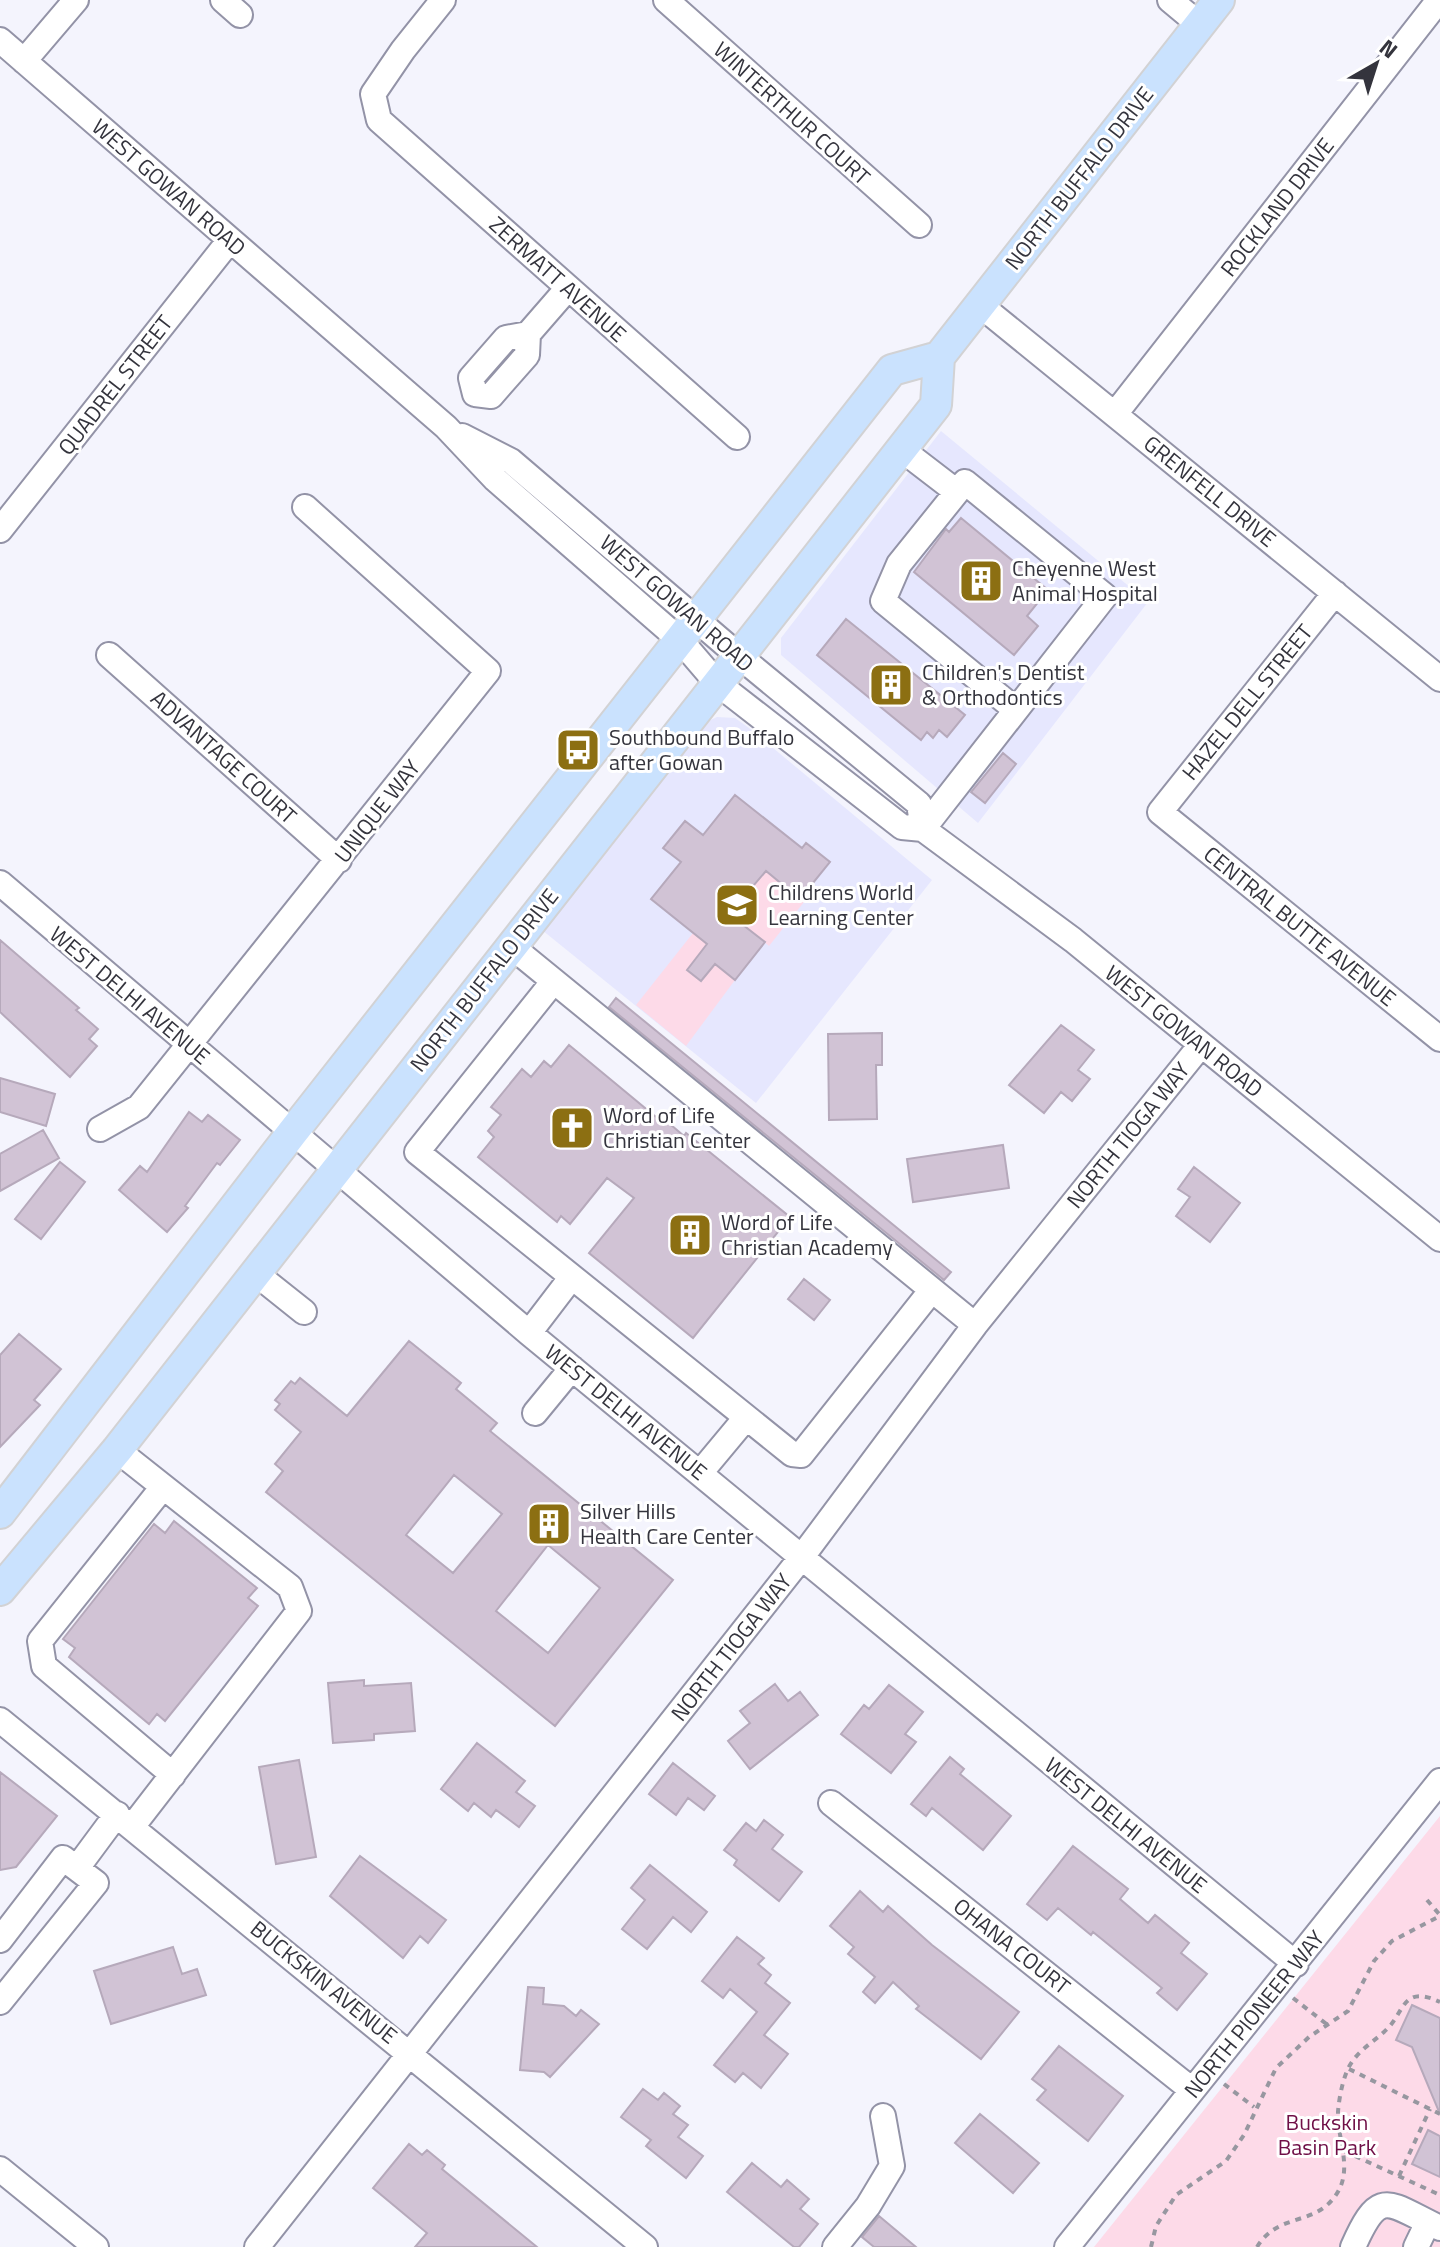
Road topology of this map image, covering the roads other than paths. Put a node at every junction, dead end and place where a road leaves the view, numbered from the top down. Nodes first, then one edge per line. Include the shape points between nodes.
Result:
1 (76, 0) edge
2 (443, 0) edge
3 (666, 0) edge
4 (1170, 0) edge
5 (1219, 0) edge
6 (1439, 0) edge
7 (1200, 25) junction
8 (0, 40) edge
9 (24, 61) junction
10 (919, 225) dead end
11 (230, 240) junction
12 (568, 288) junction
13 (980, 305) junction
14 (528, 334) junction
15 (499, 345) junction
16 (939, 357) junction
17 (520, 363) junction
18 (475, 394) junction
19 (1115, 414) junction
20 (446, 427) junction
21 (737, 437) dead end
22 (901, 449) junction
23 (957, 492) junction
24 (305, 507) dead end
25 (0, 530) edge
26 (1335, 593) junction
27 (689, 630) junction
28 (109, 655) dead end
29 (739, 656) junction
30 (1440, 679) edge
31 (717, 683) junction
32 (1016, 710) junction
33 (1160, 812) joint
34 (923, 829) junction
35 (339, 860) junction
36 (0, 883) edge
37 (511, 946) junction
38 (553, 982) junction
39 (1440, 1039) edge
40 (190, 1045) junction
41 (1201, 1045) junction
42 (100, 1129) dead end
43 (292, 1133) junction
44 (335, 1170) junction
45 (1440, 1239) edge
46 (255, 1273) junction
47 (571, 1278) junction
48 (931, 1291) junction
49 (304, 1312) dead end
50 (975, 1325) junction
51 (529, 1333) junction
52 (572, 1368) junction
53 (535, 1413) dead end
54 (745, 1419) junction
55 (117, 1450) junction
56 (700, 1473) junction
57 (163, 1487) junction
58 (0, 1513) edge
59 (801, 1558) junction
60 (0, 1590) edge
61 (0, 1720) edge
62 (173, 1775) junction
63 (1440, 1781) edge
64 (831, 1803) dead end
65 (124, 1820) junction
66 (77, 1868) junction
67 (0, 1940) edge
68 (1296, 1964) junction
69 (0, 2002) edge
70 (412, 2054) junction
71 (1192, 2090) junction
72 (883, 2116) dead end
73 (0, 2169) edge
74 (1434, 2225) edge
75 (96, 2247) edge
76 (257, 2247) edge
77 (645, 2247) edge
78 (835, 2247) edge
79 (1067, 2247) edge
80 (1353, 2247) edge
81 (1416, 2247) edge

1 - 9 street
2 - 12 street, ZERMATT AVENUE via 373,94 379,120
3 - 10 street, WINTERTHUR COURT
4 - 7 street
5 - 7 main road, NORTH BUFFALO DRIVE
6 - 19 street, ROCKLAND DRIVE
7 - 13 main road, NORTH BUFFALO DRIVE
8 - 9 street, WEST GOWAN ROAD
9 - 11 street, WEST GOWAN ROAD
11 - 20 street, WEST GOWAN ROAD
11 - 25 street, QUADREL STREET
12 - 14 street
12 - 21 street, ZERMATT AVENUE
13 - 16 main road, NORTH BUFFALO DRIVE
13 - 19 street, GRENFELL DRIVE
14 - 15 street via 506,338
14 - 17 street via 527,355
15 - 17 street
15 - 18 street via 471,378
16 - 22 main road, NORTH BUFFALO DRIVE via 936,405
16 - 27 main road via 892,370
17 - 18 street via 491,396
18 - 20 street
19 - 26 street, GRENFELL DRIVE
20 - 27 street, WEST GOWAN ROAD via 511,461
22 - 23 street
22 - 29 main road, NORTH BUFFALO DRIVE
23 - 32 street via 899,564 883,601
23 - 32 street via 965,482 1105,596
24 - 35 street, UNIQUE WAY via 488,671
26 - 30 street, GRENFELL DRIVE
26 - 33 street, HAZEL DELL STREET
27 - 29 street, WEST GOWAN ROAD
27 - 31 street, WEST GOWAN ROAD
27 - 43 main road
28 - 35 street, ADVANTAGE COURT
29 - 31 main road, NORTH BUFFALO DRIVE
29 - 34 street, WEST GOWAN ROAD via 919,804
31 - 34 street, WEST GOWAN ROAD via 902,827
31 - 37 main road, NORTH BUFFALO DRIVE
32 - 34 street
33 - 39 street, CENTRAL BUTTE AVENUE
34 - 41 street, WEST GOWAN ROAD via 1073,940
35 - 40 street, UNIQUE WAY
36 - 40 street, WEST DELHI AVENUE
37 - 38 street
37 - 44 main road, NORTH BUFFALO DRIVE
38 - 47 street via 417,1152
38 - 48 street
40 - 42 street, UNIQUE WAY via 139,1107
40 - 43 street, WEST DELHI AVENUE
41 - 45 street, WEST GOWAN ROAD
41 - 50 street, NORTH TIOGA WAY
43 - 44 street, WEST DELHI AVENUE
43 - 58 main road
44 - 46 main road, NORTH BUFFALO DRIVE
44 - 51 street, WEST DELHI AVENUE
46 - 49 street
46 - 55 main road, NORTH BUFFALO DRIVE
47 - 51 street
47 - 54 street
48 - 50 street
48 - 54 street via 801,1455 792,1454
50 - 59 street, NORTH TIOGA WAY
51 - 52 street, WEST DELHI AVENUE
52 - 53 street
52 - 56 street, WEST DELHI AVENUE
54 - 56 street
55 - 57 street
55 - 60 main road, NORTH BUFFALO DRIVE
56 - 59 street, WEST DELHI AVENUE
57 - 62 street via 40,1641 39,1654 44,1666
57 - 62 street via 290,1587 299,1611
59 - 68 street, WEST DELHI AVENUE
59 - 70 street, NORTH TIOGA WAY
61 - 65 street, BUCKSKIN AVENUE
62 - 65 street
63 - 68 street, NORTH PIONEER WAY
64 - 71 street, OHANA COURT
65 - 66 street
65 - 70 street, BUCKSKIN AVENUE
66 - 67 street via 63,1858
66 - 69 street via 96,1883
68 - 71 street, NORTH PIONEER WAY
70 - 76 street, NORTH TIOGA WAY
70 - 77 street, BUCKSKIN AVENUE
71 - 79 street, NORTH PIONEER WAY
72 - 78 street via 892,2166
73 - 75 street
74 - 80 street via 1389,2205 1377,2206 1368,2213
74 - 81 street

